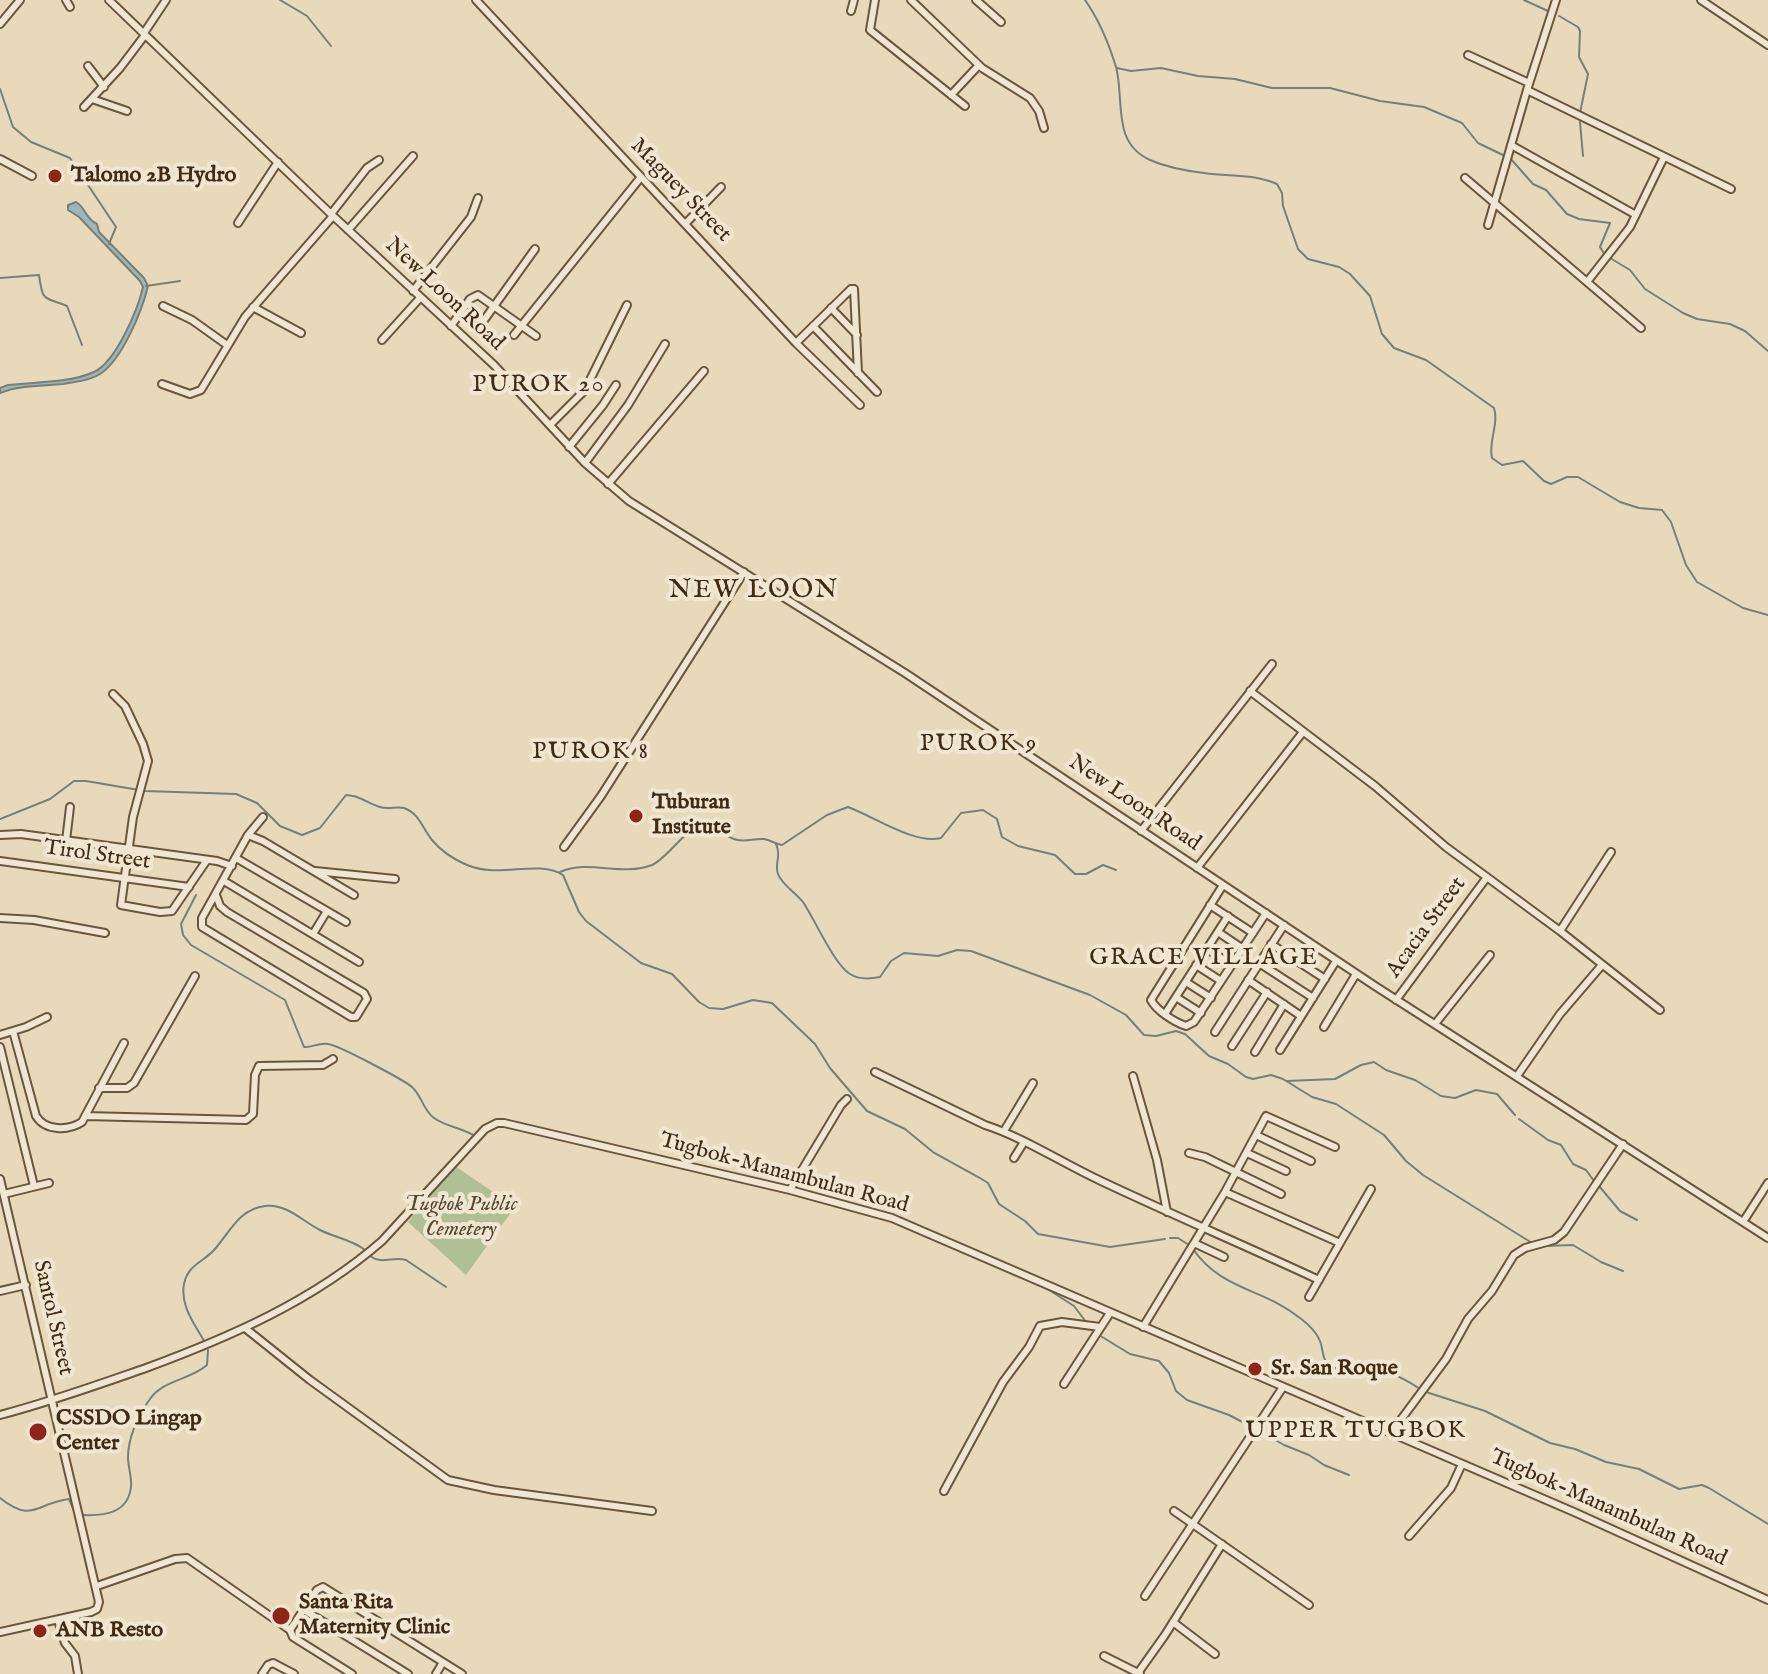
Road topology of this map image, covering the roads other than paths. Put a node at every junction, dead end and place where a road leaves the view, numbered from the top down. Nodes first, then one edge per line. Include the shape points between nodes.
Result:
1 (20, 0) edge
2 (109, 0) edge
3 (166, 0) edge
4 (476, 0) edge
5 (854, 0) edge
6 (875, 0) edge
7 (911, 0) edge
8 (976, 0) edge
9 (1556, 0) edge
10 (1701, 0) edge
11 (1708, 0) edge
12 (851, 11) dead end
13 (1001, 22) dead end
14 (0, 24) edge
15 (144, 34) junction
16 (1768, 43) edge
17 (1468, 55) dead end
18 (979, 65) junction
19 (88, 66) dead end
20 (1528, 86) junction
21 (104, 87) junction
22 (951, 95) junction
23 (92, 99) junction
24 (965, 106) dead end
25 (84, 107) dead end
26 (127, 111) dead end
27 (1044, 128) dead end
28 (1511, 145) junction
29 (413, 156) dead end
30 (1664, 157) junction
31 (0, 159) edge
32 (379, 160) dead end
33 (278, 162) junction
34 (32, 176) dead end
35 (641, 177) junction
36 (1465, 178) dead end
37 (721, 187) dead end
38 (1731, 189) dead end
39 (478, 198) dead end
40 (1494, 203) junction
41 (332, 215) junction
42 (1636, 215) junction
43 (238, 223) dead end
44 (686, 223) junction
45 (1488, 225) dead end
46 (348, 230) junction
47 (535, 249) dead end
48 (1587, 282) junction
49 (413, 291) junction
50 (420, 298) junction
51 (627, 305) dead end
52 (163, 306) dead end
53 (495, 306) junction
54 (253, 307) junction
55 (831, 308) junction
56 (482, 323) dead end
57 (451, 326) junction
58 (522, 326) junction
59 (813, 326) junction
60 (1641, 328) dead end
61 (301, 333) dead end
62 (514, 335) dead end
63 (857, 335) junction
64 (536, 336) dead end
65 (382, 340) dead end
66 (796, 343) junction
67 (665, 344) dead end
68 (227, 345) junction
69 (704, 371) dead end
70 (858, 373) junction
71 (162, 384) dead end
72 (616, 385) dead end
73 (877, 392) dead end
74 (860, 405) dead end
75 (550, 425) junction
76 (569, 447) junction
77 (585, 463) junction
78 (608, 484) junction
79 (744, 572) junction
80 (1272, 664) dead end
81 (1250, 691) junction
82 (113, 694) dead end
83 (1303, 732) junction
84 (70, 807) dead end
85 (263, 817) dead end
86 (1141, 831) junction
87 (0, 835) edge
88 (248, 835) junction
89 (66, 841) junction
90 (564, 847) dead end
91 (128, 850) junction
92 (1611, 852) dead end
93 (236, 858) junction
94 (207, 860) junction
95 (0, 861) edge
96 (232, 866) junction
97 (1197, 868) junction
98 (313, 871) junction
99 (1487, 877) junction
100 (124, 878) junction
101 (395, 879) dead end
102 (224, 881) junction
103 (1223, 885) junction
104 (189, 887) junction
105 (216, 895) junction
106 (354, 895) dead end
107 (1210, 905) junction
108 (327, 911) junction
109 (1266, 913) junction
110 (1228, 916) junction
111 (0, 918) edge
112 (346, 922) dead end
113 (1284, 925) junction
114 (1560, 931) junction
115 (1218, 932) junction
116 (105, 933) dead end
117 (1253, 933) junction
118 (313, 934) junction
119 (1271, 944) junction
120 (1207, 949) junction
121 (1243, 949) junction
122 (1490, 955) dead end
123 (1336, 961) junction
124 (359, 962) dead end
125 (1259, 963) junction
126 (1196, 965) junction
127 (1232, 965) junction
128 (1602, 965) junction
129 (1356, 974) junction
130 (195, 976) dead end
131 (1325, 979) junction
132 (1248, 980) junction
133 (1221, 981) junction
134 (1186, 982) junction
135 (1267, 992) junction
136 (1176, 997) junction
137 (1211, 998) junction
138 (1313, 998) junction
139 (1396, 1000) junction
140 (1284, 1004) junction
141 (1660, 1010) dead end
142 (1201, 1013) junction
143 (1165, 1014) junction
144 (1301, 1016) junction
145 (47, 1017) dead end
146 (1435, 1024) junction
147 (1324, 1027) dead end
148 (13, 1031) junction
149 (1215, 1032) dead end
150 (0, 1035) edge
151 (124, 1043) dead end
152 (1232, 1046) dead end
153 (0, 1047) edge
154 (1280, 1050) dead end
155 (1255, 1052) dead end
156 (333, 1059) dead end
157 (875, 1072) dead end
158 (1133, 1076) dead end
159 (1517, 1076) junction
160 (1033, 1083) dead end
161 (99, 1088) junction
162 (847, 1099) dead end
163 (85, 1116) junction
164 (1004, 1131) junction
165 (1256, 1135) junction
166 (1024, 1142) junction
167 (1623, 1144) junction
168 (1335, 1147) dead end
169 (1189, 1153) dead end
170 (1247, 1153) junction
171 (1014, 1158) dead end
172 (1311, 1161) dead end
173 (1286, 1171) dead end
174 (1236, 1172) junction
175 (0, 1179) edge
176 (49, 1183) dead end
177 (1768, 1183) edge
178 (34, 1186) junction
179 (1371, 1189) dead end
180 (790, 1190) junction
181 (1225, 1192) junction
182 (4, 1194) junction
183 (1281, 1194) dead end
184 (1167, 1212) junction
185 (1743, 1222) junction
186 (11, 1224) junction
187 (0, 1227) edge
188 (1204, 1227) junction
189 (1768, 1238) edge
190 (1194, 1243) junction
191 (1340, 1243) junction
192 (1224, 1257) dead end
193 (1319, 1280) junction
194 (26, 1285) junction
195 (0, 1291) edge
196 (1309, 1297) dead end
197 (1110, 1313) junction
198 (1100, 1327) junction
199 (1143, 1327) junction
200 (245, 1328) junction
201 (1064, 1384) dead end
202 (1283, 1387) junction
203 (52, 1402) junction
204 (0, 1415) edge
205 (1391, 1433) junction
206 (1462, 1464) junction
207 (944, 1491) dead end
208 (652, 1511) dead end
209 (1174, 1511) dead end
210 (1193, 1524) junction
211 (1409, 1536) dead end
212 (1222, 1544) junction
213 (97, 1586) junction
214 (1145, 1596) dead end
215 (1768, 1600) edge
216 (1309, 1605) dead end
217 (304, 1610) junction
218 (58, 1620) junction
219 (1173, 1622) junction
220 (290, 1630) junction
221 (0, 1632) edge
222 (1215, 1654) dead end
223 (1104, 1656) dead end
224 (443, 1662) junction
225 (1139, 1673) edge
226 (78, 1674) edge
227 (262, 1674) edge
228 (294, 1674) edge
229 (352, 1674) edge
230 (408, 1674) edge
231 (436, 1674) edge
232 (462, 1674) edge

1 - 14 street
2 - 15 street, New Loon Road
3 - 15 street
4 - 35 street, Maguey Street
5 - 12 street
6 - 22 street via 870,30
7 - 18 street
8 - 13 street
9 - 20 street
10 - 16 street
11 - 16 street
15 - 21 street
15 - 33 street, New Loon Road
17 - 20 street
18 - 22 street
18 - 27 street via 1030,98
19 - 21 street
20 - 28 street
20 - 30 street
21 - 23 street
22 - 24 street
23 - 25 street
23 - 26 street
28 - 40 street
28 - 42 street
29 - 46 street
30 - 38 street
30 - 42 street
31 - 34 street
32 - 41 street via 361,174
33 - 41 street, New Loon Road
33 - 43 street
35 - 44 street, Maguey Street
35 - 58 street
36 - 40 street
37 - 44 street
39 - 49 street via 471,217
40 - 45 street
40 - 48 street
41 - 46 street, New Loon Road
41 - 54 street
42 - 48 street
44 - 66 street, Maguey Street
46 - 49 street, New Loon Road
47 - 53 street
48 - 60 street
49 - 50 street, New Loon Road
50 - 57 street, New Loon Road
50 - 65 street
51 - 75 street via 585,390
52 - 68 street
53 - 56 street
53 - 57 street via 475,295
53 - 58 street
54 - 61 street
54 - 68 street
55 - 59 street
55 - 63 street
55 - 63 street via 855,290
57 - 75 street, New Loon Road
58 - 62 street
58 - 64 street
59 - 66 street
59 - 70 street
63 - 70 street
66 - 74 street, Maguey Street
67 - 77 street
68 - 71 street via 196,394
69 - 78 street
70 - 73 street
72 - 76 street
75 - 76 street, New Loon Road
76 - 77 street, New Loon Road
77 - 78 street, New Loon Road
78 - 79 street, New Loon Road
79 - 86 street, New Loon Road
79 - 90 street
80 - 81 street
81 - 83 street
81 - 86 street
82 - 91 street via 125,706 148,761
83 - 97 street
83 - 99 street
84 - 89 street
85 - 88 street
86 - 97 street, New Loon Road
87 - 89 street
88 - 93 street
88 - 98 street
89 - 91 street
91 - 94 street
91 - 100 street
92 - 114 street
93 - 96 street
93 - 108 street
94 - 96 street
94 - 104 street
95 - 100 street, Tirol Street
96 - 102 street
97 - 103 street, New Loon Road
98 - 101 street
98 - 106 street
99 - 114 street
99 - 139 street, Acacia Street
100 - 104 street, Tirol Street
100 - 104 street via 120,901 125,908 172,911
102 - 105 street
102 - 118 street
103 - 107 street
103 - 109 street, New Loon Road
105 - 105 street via 201,922 204,929 351,1017 358,1015 367,999 364,993 227,912
107 - 110 street
107 - 143 street via 1151,1001
108 - 112 street
108 - 118 street
109 - 113 street, New Loon Road
109 - 117 street
110 - 115 street
110 - 117 street
111 - 116 street
113 - 119 street
113 - 123 street, New Loon Road
114 - 128 street
115 - 120 street
115 - 121 street
117 - 121 street
118 - 124 street
119 - 125 street
119 - 131 street
120 - 126 street
120 - 127 street
121 - 127 street
122 - 146 street
123 - 129 street, New Loon Road
123 - 131 street
125 - 132 street
125 - 138 street
126 - 133 street
126 - 134 street
127 - 133 street
128 - 141 street
128 - 159 street
129 - 139 street, New Loon Road
129 - 147 street
130 - 161 street via 134,1083
131 - 138 street
132 - 135 street
132 - 149 street
133 - 137 street
134 - 136 street
134 - 137 street
135 - 140 street
135 - 152 street
136 - 142 street
136 - 143 street
137 - 142 street
138 - 144 street
139 - 146 street, New Loon Road
140 - 144 street
140 - 155 street
142 - 143 street via 1186,1026
144 - 154 street
145 - 148 street
146 - 159 street, New Loon Road
148 - 150 street
148 - 163 street via 39,1122 72,1127
151 - 161 street
153 - 178 street
156 - 163 street via 323,1065 259,1066 253,1114 246,1120
157 - 164 street
158 - 184 street
159 - 167 street, New Loon Road
160 - 164 street
161 - 163 street
162 - 180 street
164 - 166 street
165 - 168 street via 1266,1116
165 - 170 street
165 - 172 street
166 - 171 street
166 - 184 street
167 - 185 street, New Loon Road
167 - 205 street via 1564,1232 1514,1255
169 - 174 street
170 - 173 street
170 - 174 street
174 - 181 street
174 - 183 street
175 - 182 street, Santol Street
176 - 178 street
177 - 185 street
178 - 182 street
179 - 191 street
180 - 197 street, Tugbok-Manambulan Road via 892,1218
180 - 200 street, Tugbok-Manambulan Road via 497,1123 485,1129 363,1257
181 - 188 street
181 - 191 street
182 - 186 street, Santol Street
184 - 188 street
185 - 189 street, New Loon Road
186 - 187 street
186 - 194 street, Santol Street
188 - 190 street
188 - 193 street
190 - 192 street
190 - 199 street
191 - 193 street
193 - 196 street
194 - 195 street
194 - 203 street, Santol Street
197 - 198 street
197 - 199 street, Tugbok-Manambulan Road
198 - 201 street
198 - 207 street via 1062,1322 1040,1326
199 - 202 street, Tugbok-Manambulan Road
200 - 203 street, Tugbok-Manambulan Road
200 - 208 street via 448,1480
202 - 205 street, Tugbok-Manambulan Road
202 - 210 street
203 - 204 street, Tugbok-Manambulan Road
203 - 213 street, Santol Street
205 - 206 street, Tugbok-Manambulan Road
206 - 211 street via 1451,1488
206 - 215 street, Tugbok-Manambulan Road
209 - 210 street
210 - 212 street
210 - 214 street
212 - 216 street
212 - 219 street
213 - 218 street, Santol Street via 99,1605 91,1612
213 - 220 street via 187,1558
217 - 220 street
217 - 224 street via 323,1587
217 - 230 street
218 - 221 street
218 - 226 street
219 - 222 street
219 - 225 street
220 - 229 street
223 - 225 street
224 - 231 street
224 - 232 street
227 - 228 street via 273,1663

